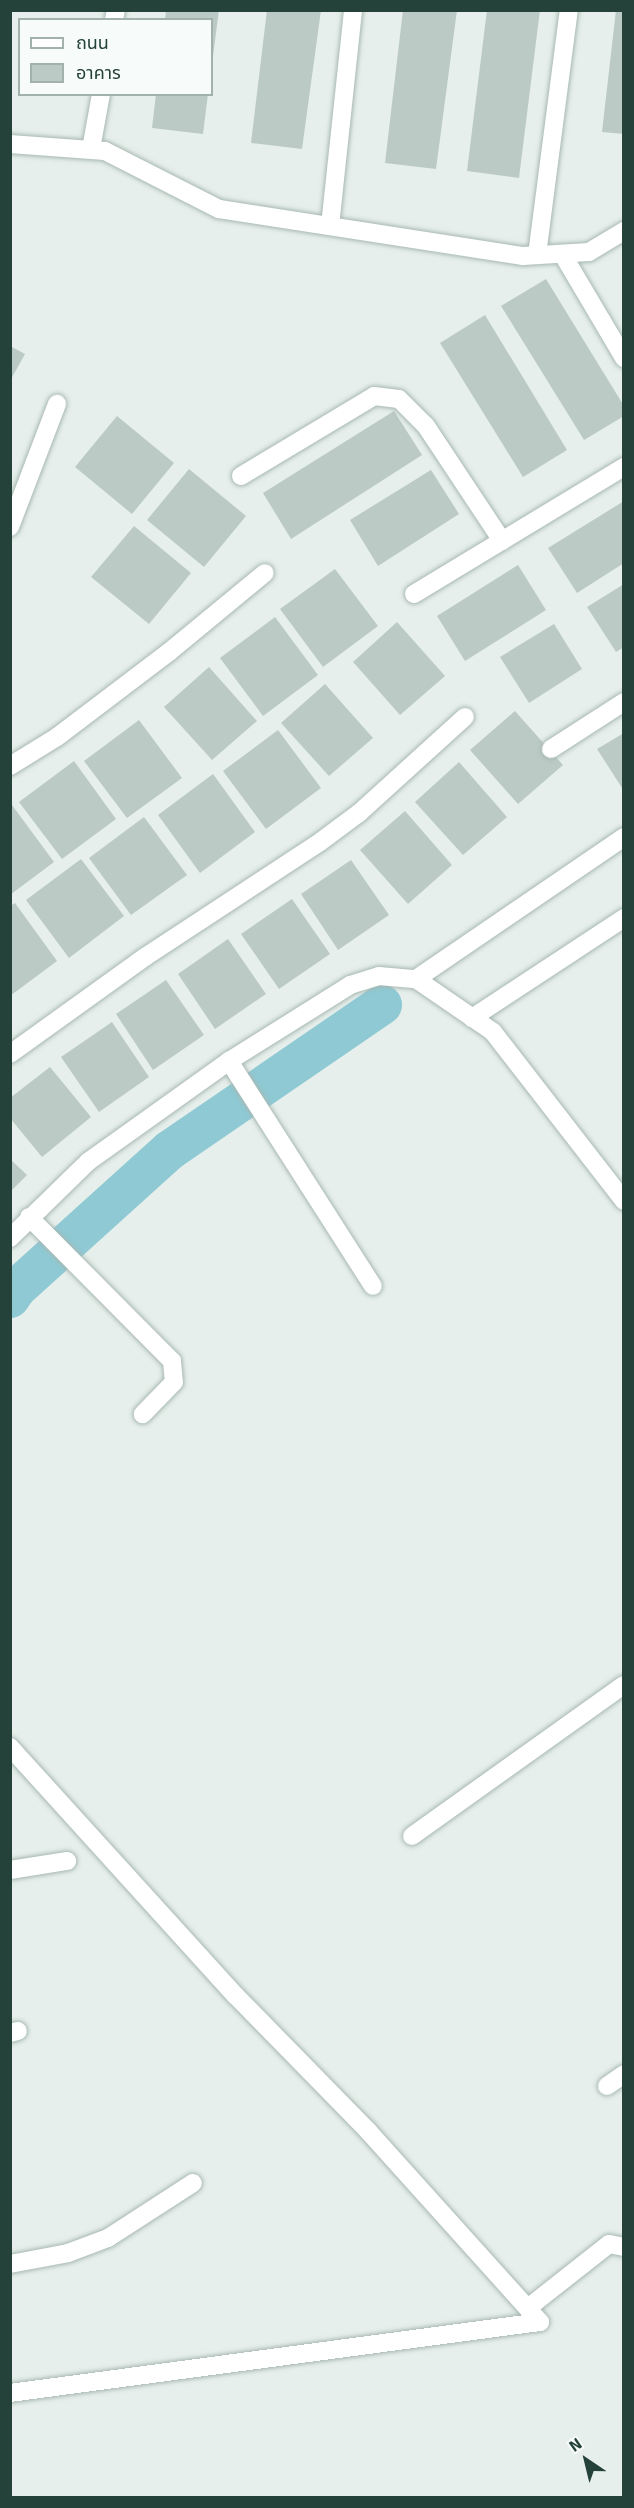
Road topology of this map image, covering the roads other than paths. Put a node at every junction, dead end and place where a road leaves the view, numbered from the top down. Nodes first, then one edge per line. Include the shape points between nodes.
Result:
1 (353, 10) edge
2 (569, 10) edge
3 (100, 96) edge
4 (10, 144) edge
5 (91, 149) junction
6 (330, 226) junction
7 (624, 231) edge
8 (537, 255) junction
9 (563, 255) junction
10 (624, 358) edge
11 (57, 404) dead end
12 (624, 467) edge
13 (241, 476) dead end
14 (10, 527) edge
15 (502, 541) junction
16 (265, 573) dead end
17 (414, 594) dead end
18 (624, 702) edge
19 (465, 717) dead end
20 (551, 749) dead end
21 (10, 766) edge
22 (624, 837) edge
23 (624, 918) edge
24 (416, 979) junction
25 (472, 1018) junction
26 (10, 1054) edge
27 (229, 1061) junction
28 (624, 1201) edge
29 (29, 1217) junction
30 (10, 1238) edge
31 (373, 1286) dead end
32 (142, 1414) dead end
33 (624, 1685) edge
34 (10, 1747) edge
35 (412, 1836) dead end
36 (67, 1860) dead end
37 (10, 1870) edge
38 (624, 2074) edge
39 (607, 2086) dead end
40 (193, 2183) dead end
41 (624, 2247) edge
42 (10, 2264) edge
43 (529, 2307) junction
44 (10, 2393) edge

1 - 6 street
2 - 8 street
3 - 5 street
4 - 5 street
5 - 6 street via 105,151 219,209
6 - 8 street
7 - 9 street via 589,252
8 - 9 street
9 - 10 street
11 - 14 street
12 - 15 street
13 - 15 street via 374,396 399,399 426,426
15 - 17 street
16 - 21 street via 169,652 57,736
18 - 20 street
19 - 26 street via 320,842 145,957
22 - 24 street
23 - 25 street
24 - 25 street
24 - 27 street via 379,976 350,985
25 - 28 street via 493,1032
27 - 29 street via 89,1161
27 - 31 street
29 - 30 street
29 - 32 street via 172,1361 174,1382
33 - 35 street
34 - 43 street via 236,1996 368,2131
36 - 37 street
38 - 39 street
40 - 42 street via 108,2238 68,2253
41 - 43 street via 609,2244
43 - 44 street via 540,2322

